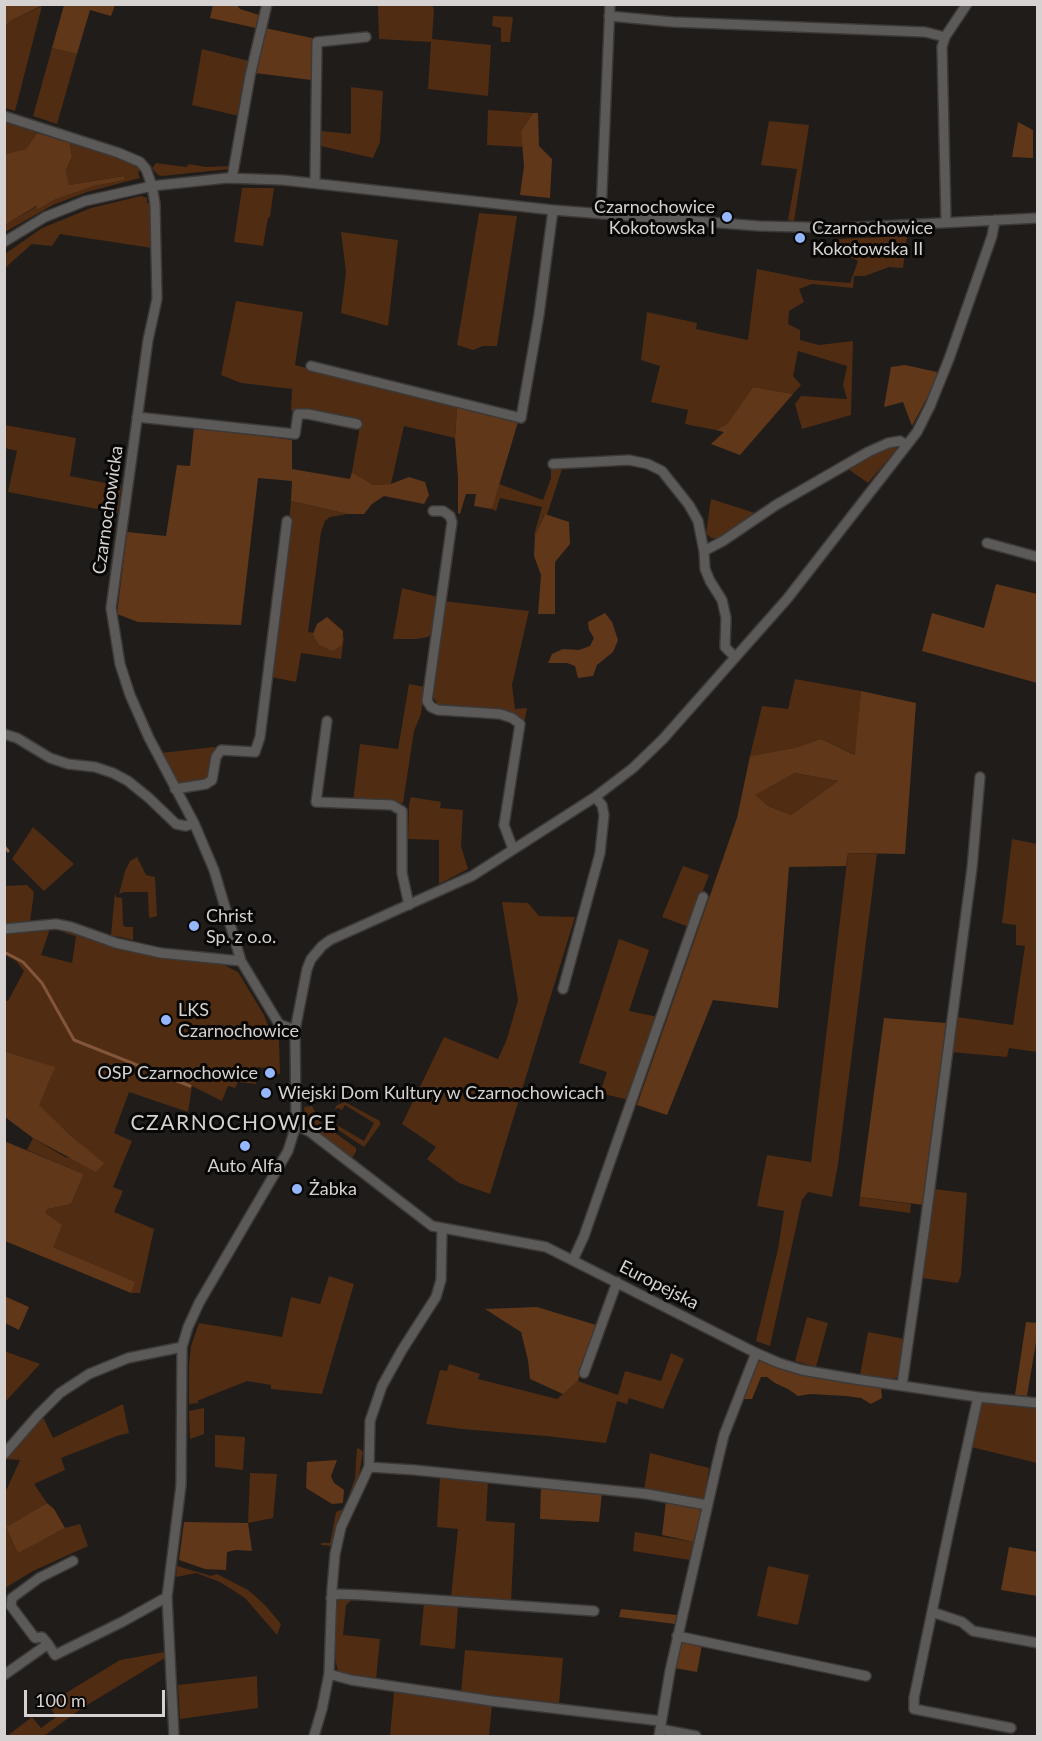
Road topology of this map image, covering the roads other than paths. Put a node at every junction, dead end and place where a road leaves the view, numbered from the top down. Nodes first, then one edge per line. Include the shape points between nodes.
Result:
1 (267, 4) edge
2 (610, 4) edge
3 (967, 4) edge
4 (609, 16) junction
5 (366, 37) dead end
6 (945, 37) junction
7 (4, 116) edge
8 (232, 178) junction
9 (315, 183) junction
10 (149, 187) junction
11 (553, 210) junction
12 (601, 214) junction
13 (1038, 218) edge
14 (995, 220) junction
15 (946, 222) junction
16 (4, 242) edge
17 (311, 366) dead end
18 (137, 417) junction
19 (357, 424) dead end
20 (906, 445) junction
21 (553, 464) dead end
22 (433, 511) dead end
23 (287, 521) dead end
24 (987, 543) dead end
25 (704, 551) junction
26 (1038, 557) edge
27 (735, 657) junction
28 (327, 721) dead end
29 (4, 734) edge
30 (980, 777) dead end
31 (175, 789) junction
32 (595, 797) junction
33 (194, 823) junction
34 (513, 849) junction
35 (703, 897) dead end
36 (409, 905) junction
37 (4, 928) edge
38 (241, 961) junction
39 (563, 989) dead end
40 (295, 1030) junction
41 (296, 1125) junction
42 (442, 1229) junction
43 (573, 1260) junction
44 (617, 1282) junction
45 (182, 1347) junction
46 (756, 1353) junction
47 (584, 1373) dead end
48 (902, 1385) junction
49 (978, 1396) junction
50 (1038, 1402) edge
51 (4, 1454) edge
52 (369, 1467) junction
53 (707, 1505) junction
54 (73, 1561) dead end
55 (167, 1597) junction
56 (331, 1598) junction
57 (594, 1611) dead end
58 (932, 1612) junction
59 (677, 1636) junction
60 (1038, 1643) edge
61 (48, 1644) junction
62 (329, 1674) junction
63 (4, 1675) edge
64 (866, 1676) dead end
65 (1011, 1728) dead end
66 (660, 1729) edge
67 (174, 1737) edge
68 (314, 1737) edge
69 (696, 1737) edge

1 - 8 street
2 - 4 street
3 - 6 street
4 - 6 street via 924,32
4 - 12 street
5 - 9 street via 317,42
6 - 15 street via 942,47
7 - 10 street via 140,162 146,169
8 - 9 street
8 - 10 street
9 - 11 street
10 - 16 street via 65,208
10 - 18 street, Czarnochowicka via 155,204 157,299
11 - 12 street
11 - 17 street via 521,418
12 - 15 street via 798,228
13 - 14 street
14 - 15 street
14 - 20 street via 935,395 923,422
18 - 19 street via 295,434 298,414
18 - 31 street, Czarnochowicka via 111,608 112,625 130,695
20 - 25 street via 900,441 868,452
20 - 27 street via 787,599
21 - 25 street via 629,460 662,471 698,521
22 - 34 street via 443,511 452,522 427,701 438,710 500,714 520,724 504,825
23 - 31 street via 255,752 221,750 216,756 212,780
24 - 26 street
25 - 27 street via 705,569 722,600 726,618 725,646
27 - 32 street via 663,739
28 - 36 street via 316,802 392,805 402,811 402,873
29 - 33 street via 50,758 113,773 128,781 177,824
30 - 48 street via 972,868
31 - 33 street, Czarnochowicka
32 - 34 street
32 - 39 street via 604,815 600,853
33 - 38 street, Czarnochowicka via 214,870
34 - 36 street via 456,884
35 - 43 street
36 - 40 street via 322,946 307,969
37 - 38 street via 56,924 116,943
38 - 40 street, Czarnochowicka via 279,1023
40 - 41 street
41 - 42 street, Europejska via 420,1219
41 - 45 street via 288,1151 200,1303
42 - 43 street, Europejska via 546,1247
42 - 52 street via 441,1280 436,1297 382,1386 370,1421
43 - 44 street, Europejska
44 - 46 street, Europejska
44 - 47 street
45 - 51 street via 128,1358 89,1374 60,1393
45 - 55 street via 181,1485
46 - 48 street, Europejska via 802,1370
46 - 53 street via 724,1435
48 - 49 street, Europejska
49 - 50 street, Europejska
49 - 58 street
52 - 53 street via 647,1494
52 - 56 street via 341,1527
53 - 59 street
54 - 61 street via 39,1578 12,1598 11,1606 35,1638 42,1637
55 - 61 street via 55,1654
55 - 67 street
56 - 57 street via 336,1594 356,1594
56 - 62 street
58 - 60 street via 973,1630
58 - 65 street via 914,1709
59 - 64 street
59 - 66 street
61 - 63 street
62 - 66 street
62 - 68 street
66 - 69 street

